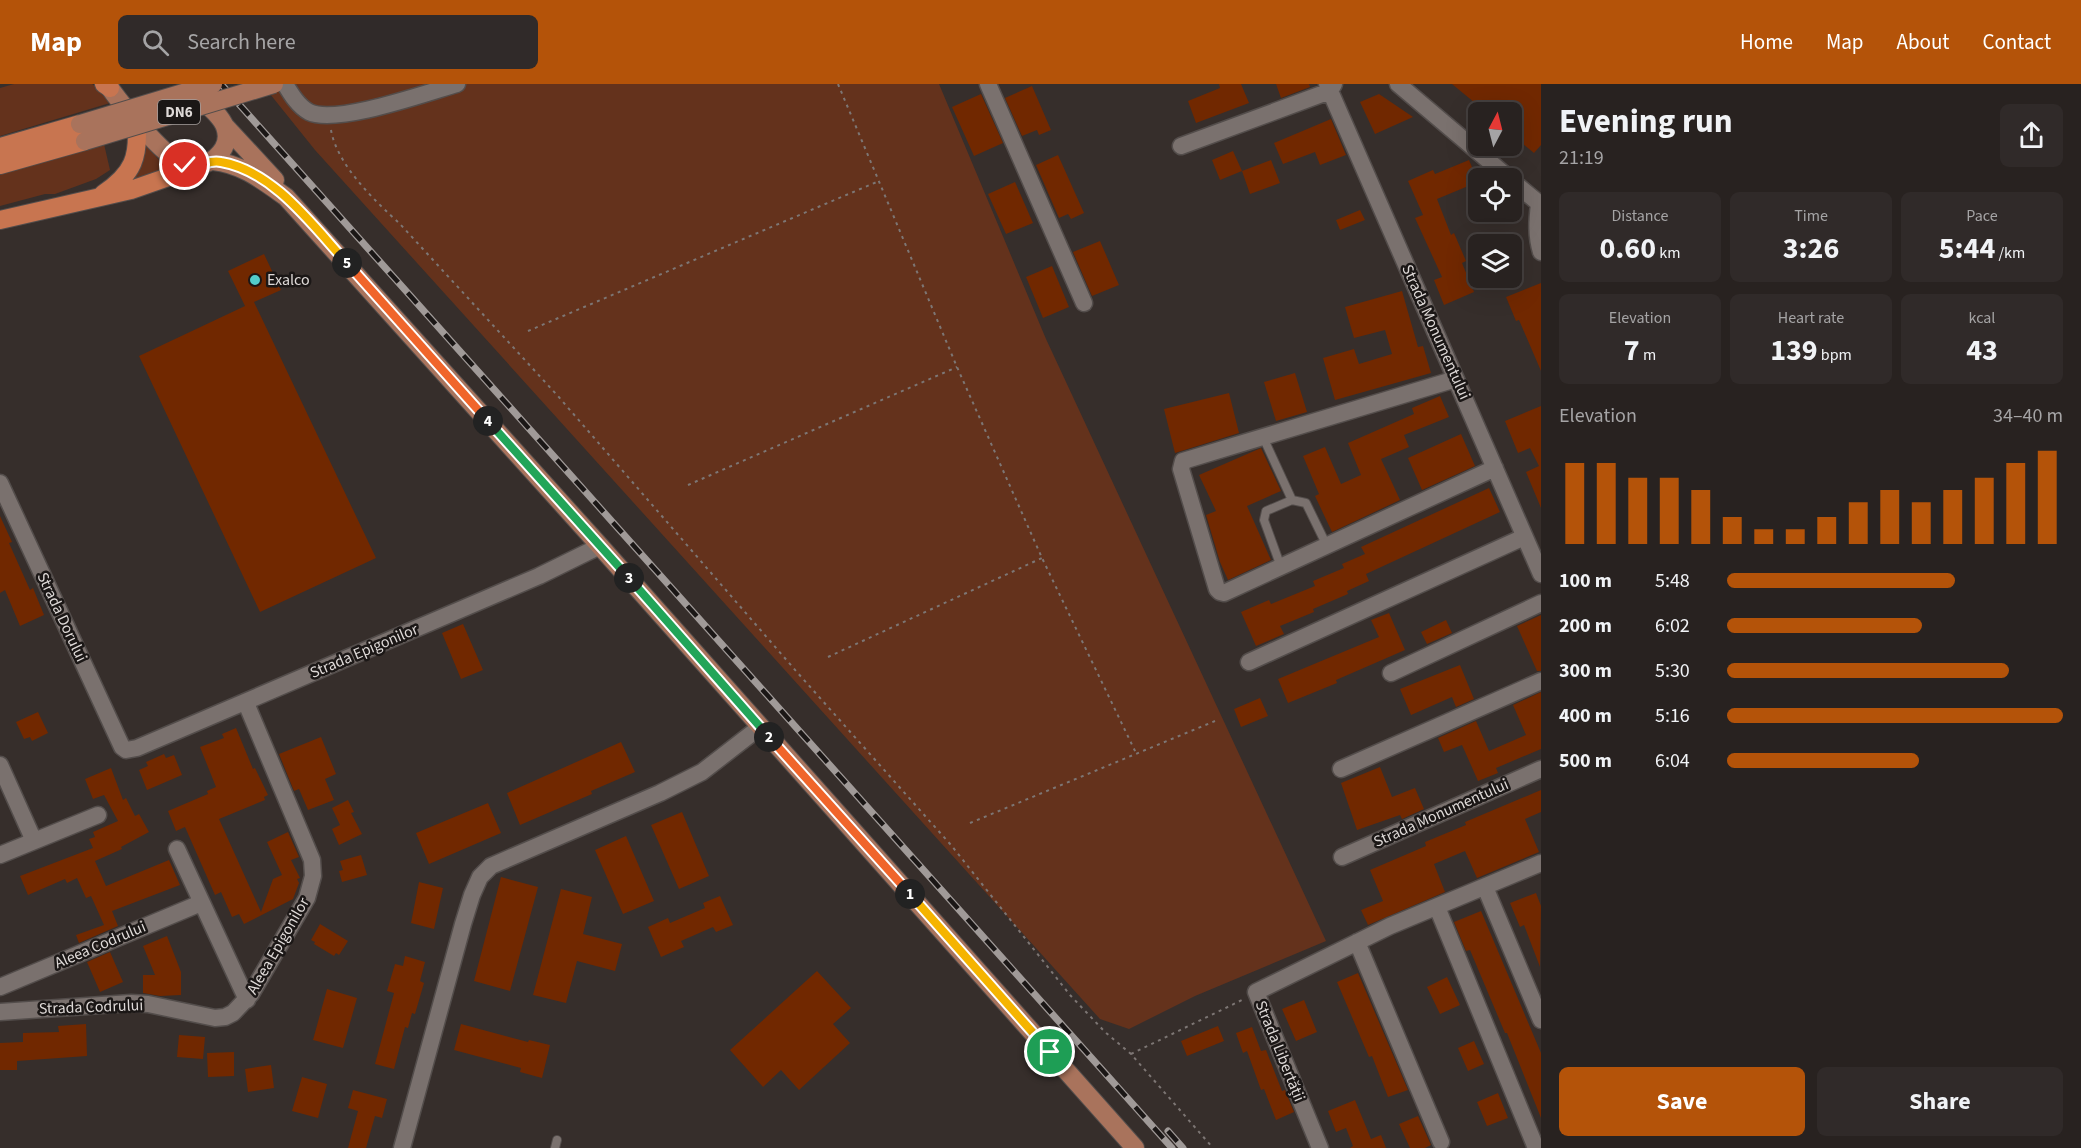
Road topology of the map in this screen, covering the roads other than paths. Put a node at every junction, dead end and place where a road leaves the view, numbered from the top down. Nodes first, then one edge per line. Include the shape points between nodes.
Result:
1 (186, 84) edge
2 (213, 84) edge
3 (274, 84) edge
4 (285, 84) edge
5 (457, 84) edge
6 (988, 84) edge
7 (1398, 84) edge
8 (107, 85) edge
9 (1330, 86) edge
10 (136, 120) junction
11 (225, 126) junction
12 (83, 132) junction
13 (1181, 146) dead end
14 (0, 147) edge
15 (205, 164) junction
16 (0, 165) edge
17 (1496, 168) edge
18 (1522, 190) edge
19 (99, 197) junction
20 (286, 197) junction
21 (1540, 205) edge
22 (0, 220) edge
23 (1541, 252) edge
24 (1084, 303) dead end
25 (1456, 379) junction
26 (1263, 437) junction
27 (1495, 468) junction
28 (0, 483) edge
29 (1292, 500) junction
30 (1524, 537) junction
31 (600, 546) junction
32 (1327, 546) junction
33 (1281, 567) junction
34 (1541, 574) edge
35 (1541, 603) edge
36 (1249, 663) dead end
37 (1391, 673) dead end
38 (1541, 681) edge
39 (246, 703) junction
40 (760, 727) junction
41 (126, 750) joint
42 (0, 765) edge
43 (1341, 769) dead end
44 (1541, 769) edge
45 (98, 815) dead end
46 (34, 841) junction
47 (177, 849) dead end
48 (0, 855) edge
49 (1342, 857) dead end
50 (1541, 863) edge
51 (1485, 887) junction
52 (201, 903) junction
53 (1437, 907) junction
54 (1357, 942) junction
55 (0, 987) edge
56 (247, 1000) junction
57 (0, 1012) edge
58 (1541, 1020) edge
59 (1441, 1142) dead end
60 (402, 1148) edge
61 (1135, 1148) edge
62 (1320, 1148) edge
63 (1536, 1148) edge

1 - 11 main road
2 - 12 main road, DN6, bridge
3 - 12 main road, DN6, bridge
4 - 5 street via 302,107 329,116
6 - 24 street
7 - 17 street
8 - 10 main road
9 - 13 street, Strada Monumentului
9 - 25 street, Strada Monumentului
10 - 15 main road via 169,155 185,165
10 - 19 highway via 133,165 121,181
11 - 15 main road via 225,144
11 - 20 main road via 279,184
12 - 14 highway, DN6
12 - 16 highway, DN6
15 - 19 highway
15 - 20 main road via 232,164 251,172
18 - 21 street
19 - 22 highway
20 - 31 main road
21 - 23 street via 1537,237
25 - 26 street
25 - 27 street, Strada Monumentului
26 - 29 lane
26 - 33 street via 1182,461 1181,469 1220,592
27 - 30 street, Strada Monumentului
27 - 32 street
28 - 41 street, Strada Dorului
29 - 32 lane via 1306,503
29 - 33 lane via 1266,511 1264,516
30 - 34 street, Strada Monumentului
30 - 36 street
31 - 39 street, Strada Epigonilor
31 - 40 main road
32 - 33 street
35 - 37 street
38 - 43 street
39 - 41 street, Strada Epigonilor
39 - 56 street, Aleea Epigonilor via 313,869 307,898
40 - 60 street via 702,772 491,866 480,877 463,924
40 - 61 main road
42 - 46 street
44 - 49 street, Strada Monumentului
45 - 46 street
46 - 48 street
47 - 52 street, Aleea Epigonilor
50 - 51 street, Strada Libertății
51 - 53 street, Strada Libertății
51 - 58 street
52 - 55 street, Aleea Codrului
52 - 56 street, Aleea Epigonilor
53 - 54 street, Strada Libertății
53 - 63 street
54 - 59 street
54 - 62 street, Strada Libertății via 1256,992
56 - 57 street, Strada Codrului via 233,1013 220,1018 131,1003

